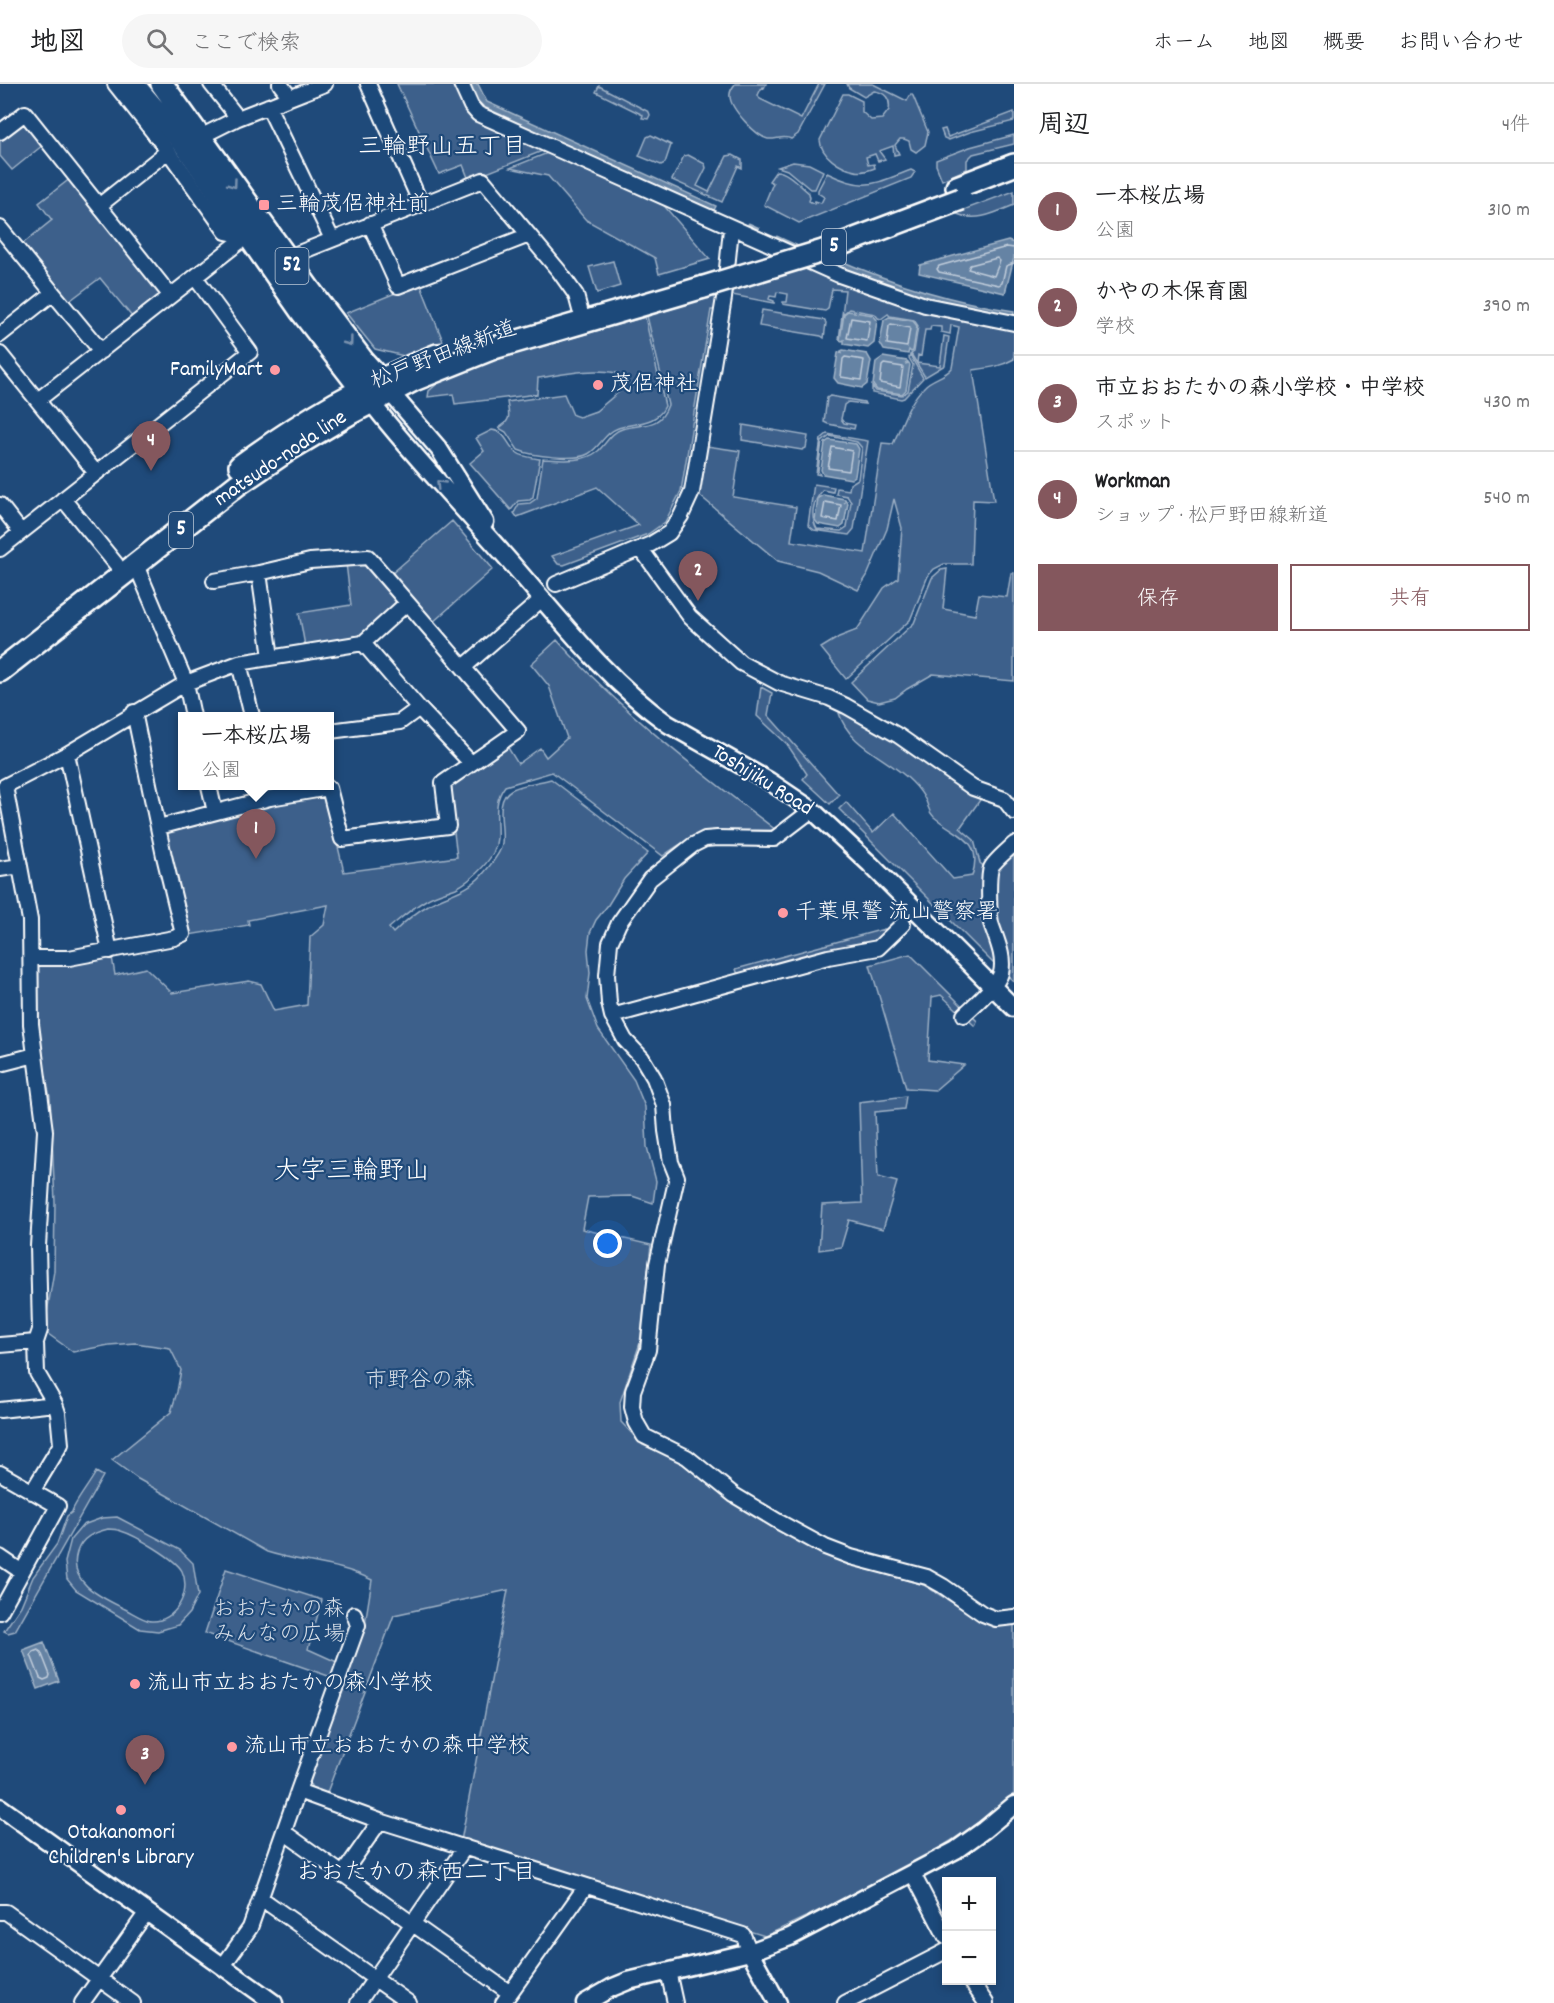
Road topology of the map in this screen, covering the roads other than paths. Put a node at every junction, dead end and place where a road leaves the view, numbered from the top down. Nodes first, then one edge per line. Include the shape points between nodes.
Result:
1 (116, 84) edge
2 (133, 84) edge
3 (149, 84) edge
4 (162, 84) edge
5 (211, 84) edge
6 (280, 84) edge
7 (325, 84) edge
8 (368, 84) edge
9 (462, 84) edge
10 (290, 97) junction
11 (268, 106) junction
12 (238, 118) junction
13 (0, 132) edge
14 (184, 144) junction
15 (1014, 165) edge
16 (1014, 178) edge
17 (959, 193) junction
18 (421, 204) junction
19 (100, 206) junction
20 (370, 224) junction
21 (731, 229) junction
22 (1, 230) edge
23 (241, 235) junction
24 (529, 235) junction
25 (332, 240) junction
26 (286, 258) junction
27 (195, 277) junction
28 (702, 281) junction
29 (53, 293) junction
30 (170, 295) junction
31 (580, 310) junction
32 (1014, 323) edge
33 (0, 335) edge
34 (101, 351) junction
35 (0, 354) edge
36 (375, 390) junction
37 (38, 400) junction
38 (96, 472) junction
39 (63, 499) junction
40 (0, 505) edge
41 (21, 532) junction
42 (0, 549) edge
43 (641, 549) junction
44 (508, 559) junction
45 (126, 565) junction
46 (259, 573) junction
47 (214, 581) dead end
48 (556, 584) dead end
49 (542, 599) junction
50 (407, 603) junction
51 (363, 644) junction
52 (0, 656) edge
53 (271, 657) junction
54 (239, 663) junction
55 (464, 667) junction
56 (0, 671) edge
57 (186, 683) junction
58 (419, 708) junction
59 (134, 712) junction
60 (192, 712) edge
61 (251, 712) edge
62 (334, 730) edge
63 (67, 754) junction
64 (471, 763) junction
65 (210, 790) edge
66 (298, 790) edge
67 (330, 790) edge
68 (268, 792) edge
69 (812, 810) junction
70 (215, 812) junction
71 (1014, 812) edge
72 (159, 827) junction
73 (1014, 844) edge
74 (20, 866) junction
75 (0, 868) edge
76 (903, 924) dead end
77 (110, 951) junction
78 (31, 958) junction
79 (992, 987) junction
80 (1014, 1008) edge
81 (964, 1015) dead end
82 (612, 1016) junction
83 (35, 1055) junction
84 (0, 1064) edge
85 (36, 1342) junction
86 (0, 1345) edge
87 (55, 1404) junction
88 (0, 1410) edge
89 (0, 1473) edge
90 (32, 1492) junction
91 (0, 1557) edge
92 (22, 1572) junction
93 (0, 1612) edge
94 (354, 1614) dead end
95 (1014, 1617) edge
96 (298, 1791) junction
97 (1014, 1805) edge
98 (2, 1811) edge
99 (380, 1821) junction
100 (285, 1833) junction
101 (465, 1847) junction
102 (913, 1874) junction
103 (342, 1875) junction
104 (586, 1886) junction
105 (262, 1899) junction
106 (0, 1912) edge
107 (147, 1912) junction
108 (413, 1924) junction
109 (943, 1931) edge
110 (750, 1952) junction
111 (942, 1953) edge
112 (223, 1966) junction
113 (668, 1971) junction
114 (99, 1978) junction
115 (374, 1979) junction
116 (973, 1985) edge
117 (873, 1990) junction
118 (506, 1998) edge
119 (82, 2003) edge
120 (133, 2003) edge
121 (274, 2003) edge
122 (358, 2003) edge
123 (409, 2003) edge
124 (585, 2003) edge
125 (675, 2003) edge
126 (778, 2003) edge
127 (845, 2003) edge
128 (879, 2003) edge
129 (986, 2003) edge

1 - 14 street
2 - 14 main road
3 - 14 main road, 52
4 - 14 main road
5 - 12 street
6 - 10 street
7 - 10 street
8 - 18 street
9 - 21 street via 478,114
10 - 11 street
11 - 12 street
11 - 25 street
12 - 14 street
13 - 19 street via 25,114
14 - 19 street
14 - 23 main road, Toshijiku Road / 52
14 -> 26 main road, Toshijiku Road / 52
15 - 17 main road, 5
16 - 17 main road, 5
17 - 28 main road, 松戸野田線新道 / 5, bridge via 823,250
18 - 20 street
18 - 24 street via 483,180
19 - 30 street
20 - 24 street via 398,286
20 - 25 street
21 - 32 street via 839,276 925,305
21 - 43 street via 724,298 692,492 669,533
22 - 29 street
23 - 27 street
23 - 36 main road, Toshijiku Road / 52 via 301,311
24 - 31 street via 576,296
25 - 26 street
26 -> 36 main road, Toshijiku Road / 52 via 360,356
27 - 30 street
27 - 38 street via 250,352
28 - 31 main road, 松戸野田線新道 / 5
28 - 36 main road, matsudo-noda line / 5
29 - 33 street
29 - 34 street
30 - 34 street
31 - 36 main road, 松戸野田線新道 / 5 via 471,342
34 - 37 street
35 - 37 street
44 -> 36 street, Toshijiku Road via 422,465
36 - 44 street, Toshijiku Road via 439,449
36 - 45 main road, matsudo-noda line / 5
37 - 38 street
38 - 39 street
39 - 41 street
39 - 45 street
40 - 41 street
41 - 42 street
43 - 48 street
43 - 71 street via 690,617 741,663 779,682 846,706 899,736 973,788 1004,799
44 - 49 street, Toshijiku Road
45 - 52 main road, 5
45 - 56 main road, matsudo-noda line / 5
45 - 57 street
46 - 47 street
46 - 50 street via 310,561 368,557
46 - 53 street
49 - 55 street
49 - 69 street, Toshijiku Road via 615,680 654,714
50 - 51 street
50 - 55 street
51 - 53 street
51 - 58 street
53 - 54 street
54 - 57 street
54 - 61 street
55 - 64 street via 518,731
57 - 59 street
57 - 60 street
58 - 62 street via 400,722
58 - 64 street
59 - 63 street
59 - 72 street
63 - 74 street via 5,786
63 - 77 street
64 - 67 street via 443,783 448,826 342,839
65 - 70 street
66 - 68 street
68 - 70 street
69 - 79 street, Toshijiku Road
69 - 82 street via 774,839 705,839 650,879 610,943 607,975
70 - 72 street
72 - 77 street via 183,934
73 - 79 street via 991,868 990,920 1001,960 1001,975
74 - 75 street
74 - 78 street via 30,920
76 - 82 street via 879,948 828,957
77 - 78 street via 69,958
78 - 83 street
79 - 80 street, Toshijiku Road
79 - 81 street
82 - 95 street via 654,1078 664,1105 671,1162 677,1177 657,1263 648,1350 633,1390 632,1407 644,1436 687,1457 734,1495 825,1547 927,1577 996,1619
83 - 84 street
83 - 85 street via 45,1131 39,1246 40,1330
85 - 86 street
85 - 87 street via 37,1373
87 - 88 street
87 - 90 street via 61,1444
89 - 90 street
90 - 92 street via 58,1506
91 - 92 street
92 - 93 street
94 - 96 street via 358,1626
96 - 99 street
96 - 100 street
97 - 102 street via 969,1841
98 - 107 street
99 - 101 street
99 - 103 street
100 - 103 street
100 - 105 street
101 - 104 street
101 - 108 street
102 - 109 street
102 - 110 street via 808,1929
103 - 108 street
104 - 110 street via 743,1935
104 - 118 street
105 - 112 street via 250,1928
105 - 115 street
106 - 114 street via 6,1912
107 - 112 street
107 - 114 street
108 - 115 street
108 - 118 street
110 - 113 street
110 - 126 street
111 - 117 street
112 - 121 street
113 - 124 street via 628,1981
113 - 125 street
114 - 119 street
114 - 120 street
115 - 122 street
115 - 123 street
116 - 129 street
117 - 127 street
117 - 128 street

